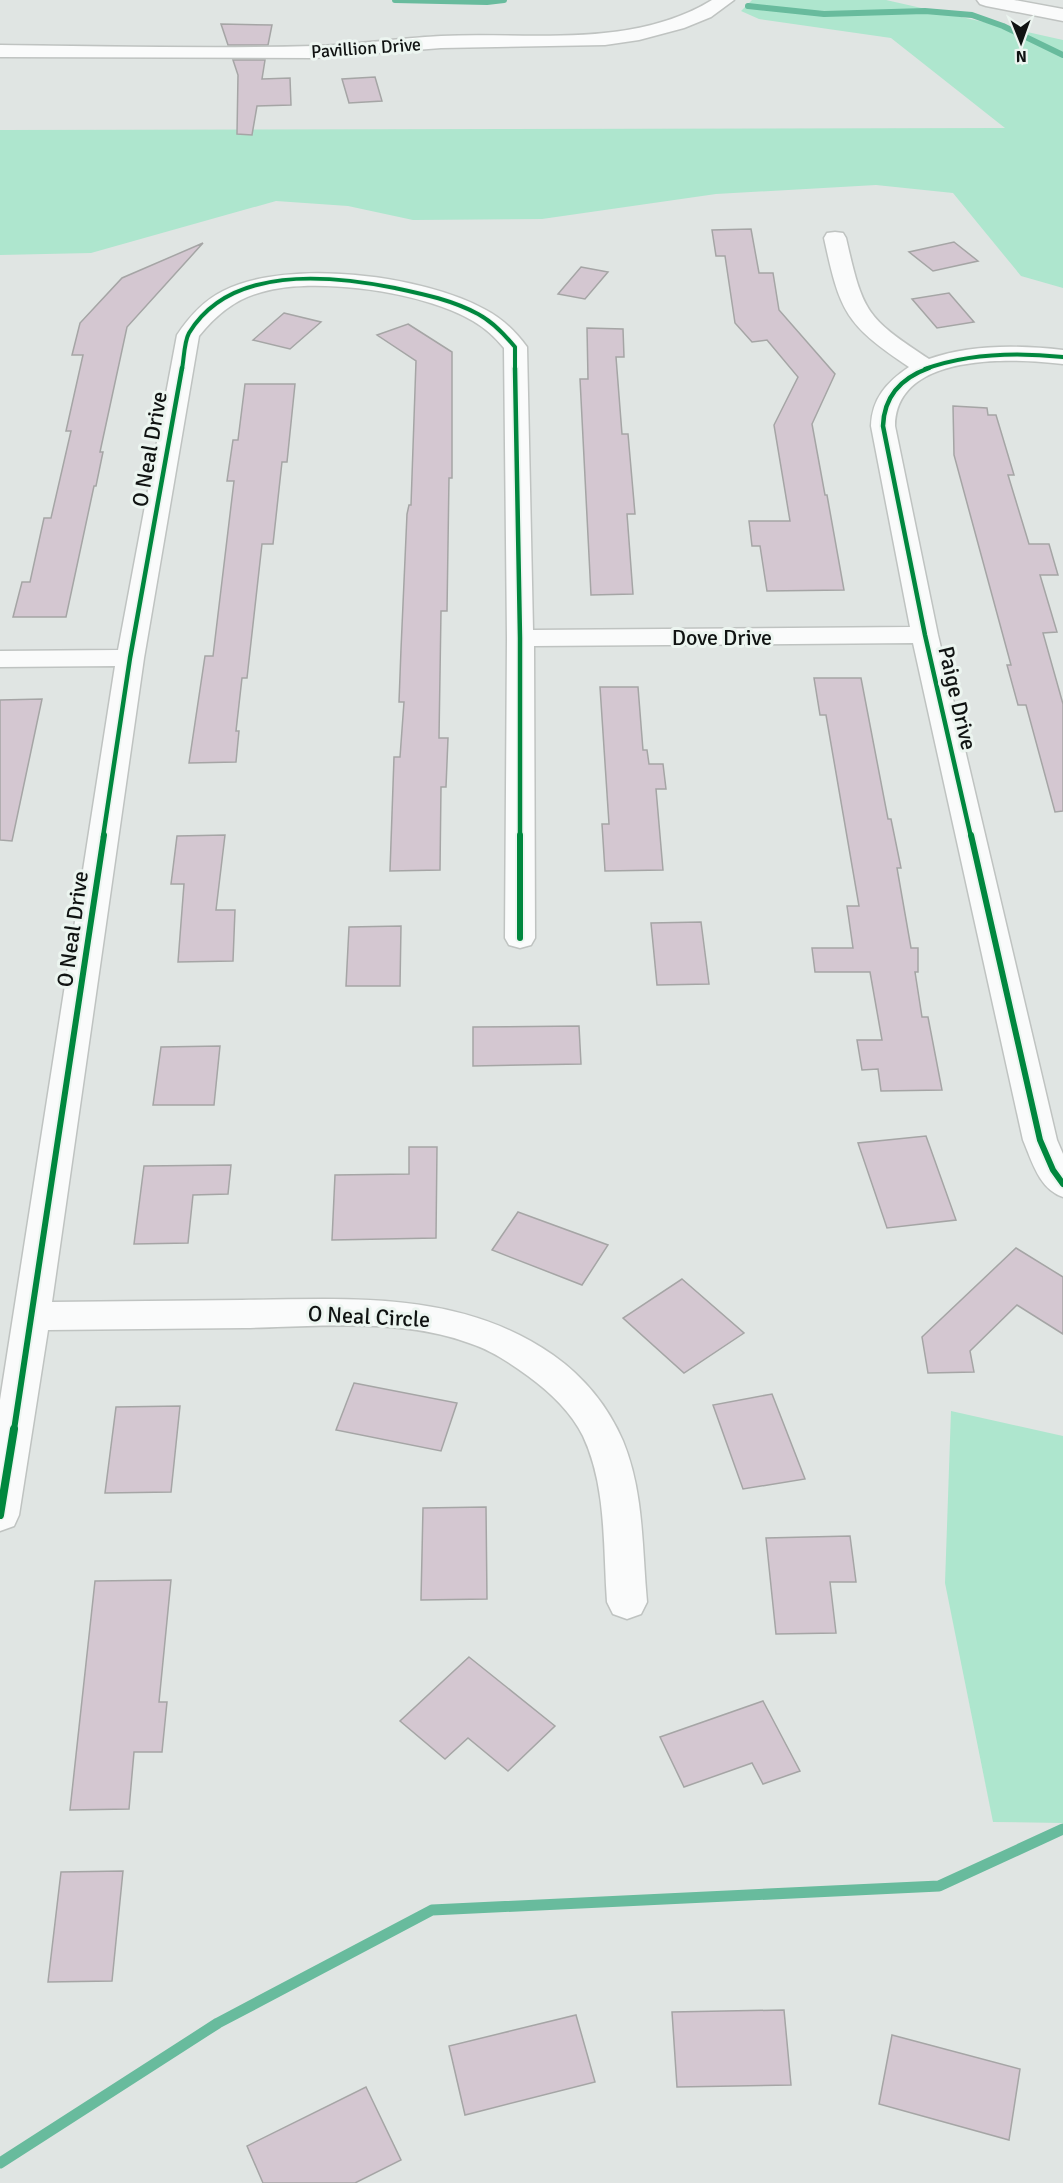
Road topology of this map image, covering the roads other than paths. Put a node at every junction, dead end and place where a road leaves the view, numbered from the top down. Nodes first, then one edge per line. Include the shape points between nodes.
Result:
1 (725, 0) edge
2 (986, 0) edge
3 (1017, 3) edge
4 (1063, 15) edge
5 (0, 51) edge
6 (835, 238) dead end
7 (1063, 357) edge
8 (925, 367) junction
9 (925, 635) junction
10 (520, 638) junction
11 (130, 658) junction
12 (0, 659) edge
13 (520, 938) dead end
14 (1063, 1184) edge
15 (32, 1316) junction
16 (5, 1444) edge
17 (0, 1515) edge
18 (627, 1602) dead end

1 - 5 street, Pavillion Drive via 677,24 605,39 441,42 315,52
2 - 3 street
3 - 4 street
6 - 8 street via 847,288 861,318 886,341
7 - 8 street, Paige Drive via 985,355
8 - 9 street, Paige Drive via 900,383 888,398 883,426
9 - 10 street, Dove Drive
9 - 14 street, Paige Drive via 1040,1140
10 - 11 street, O Neal Drive via 515,347 498,327 461,305 364,281 318,278 272,282 230,296 198,319 188,335
10 - 13 street, O Neal Drive
11 - 12 street
11 - 15 street, O Neal Drive
15 - 16 street, O Neal Drive
15 - 18 street, O Neal Circle via 362,1312 419,1315 500,1339 532,1356 567,1387 589,1413 604,1441 618,1491
16 - 17 street, O Neal Drive

